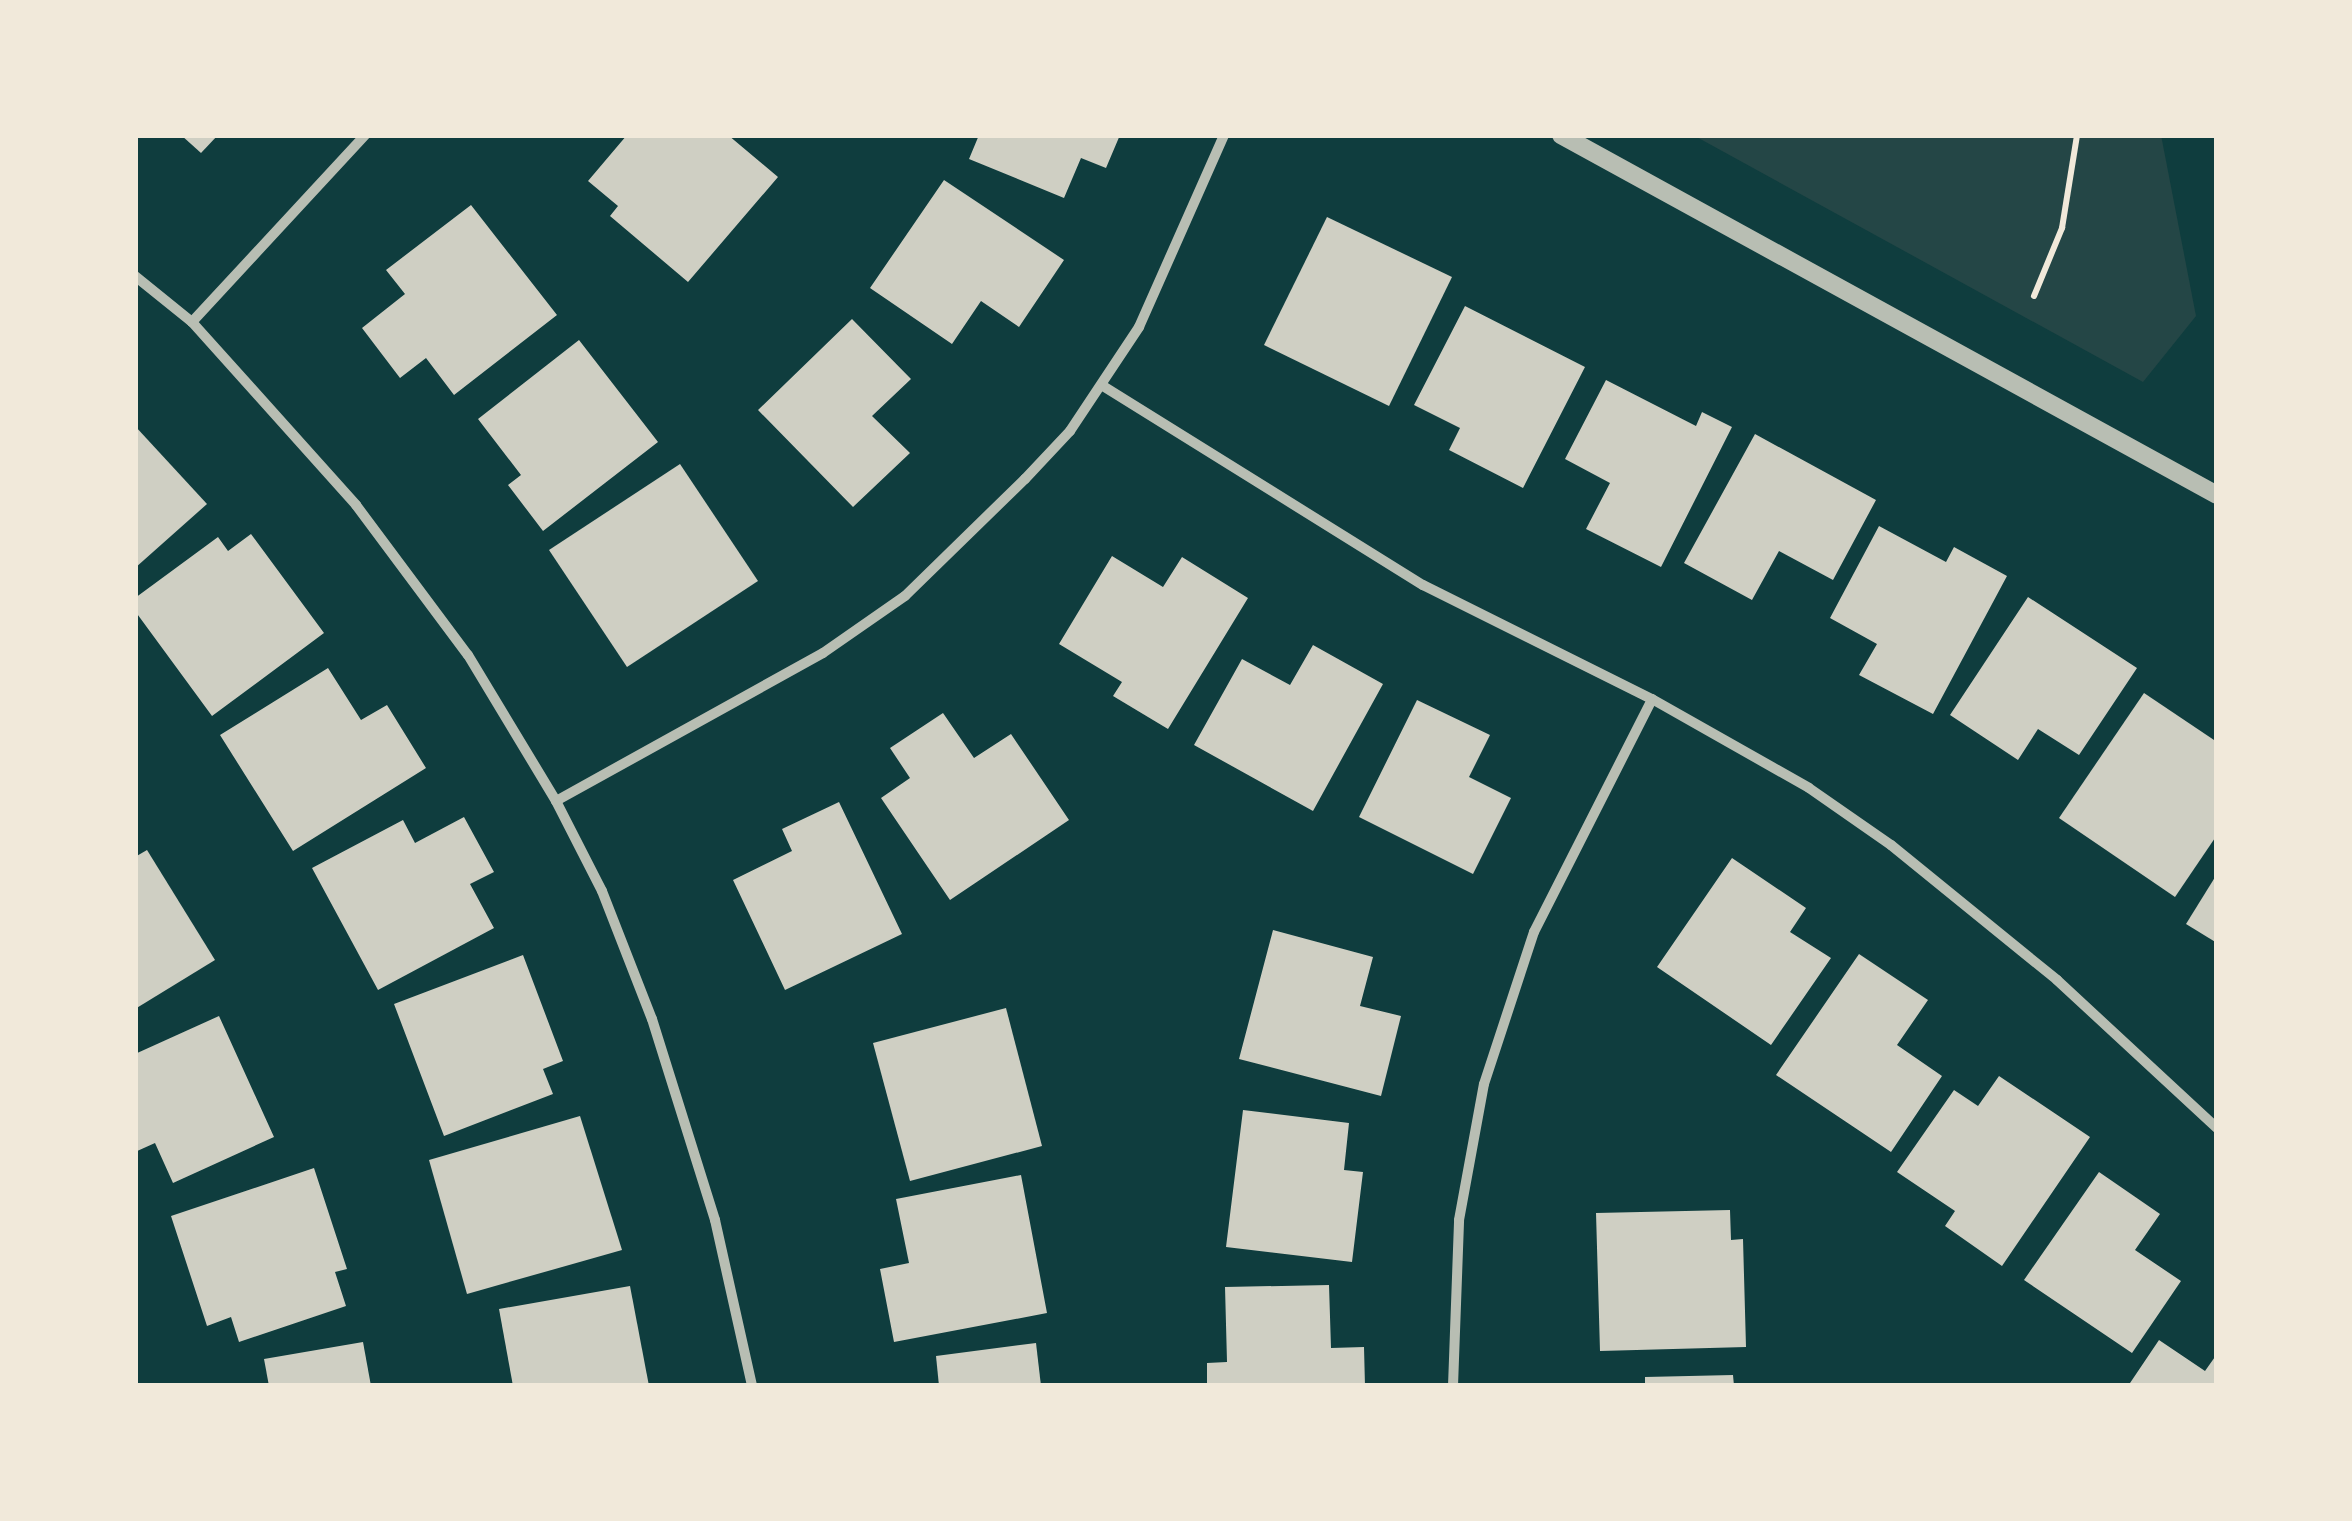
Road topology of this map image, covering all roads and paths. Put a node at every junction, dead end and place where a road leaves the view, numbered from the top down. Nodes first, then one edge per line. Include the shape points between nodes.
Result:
1 (365, 135) edge
2 (1224, 135) edge
3 (1561, 135) edge
4 (2077, 135) edge
5 (135, 276) edge
6 (2034, 296) dead end
7 (192, 322) junction
8 (1104, 386) junction
9 (2217, 496) edge
10 (1652, 699) junction
11 (556, 801) junction
12 (2217, 1128) edge
13 (752, 1386) edge
14 (1453, 1386) edge

1 - 7 street
2 - 8 street via 1181,243
3 - 9 street
4 - 6 path via 2062,228
5 - 7 street
7 - 11 street via 356,505 417,584
8 - 10 street via 1423,585
8 - 11 street via 1025,479 904,596 738,705
10 - 12 street via 1809,788 1891,845 2057,980
10 - 14 street via 1534,932 1498,1037 1459,1220
11 - 13 street via 602,891 652,1019 715,1220

